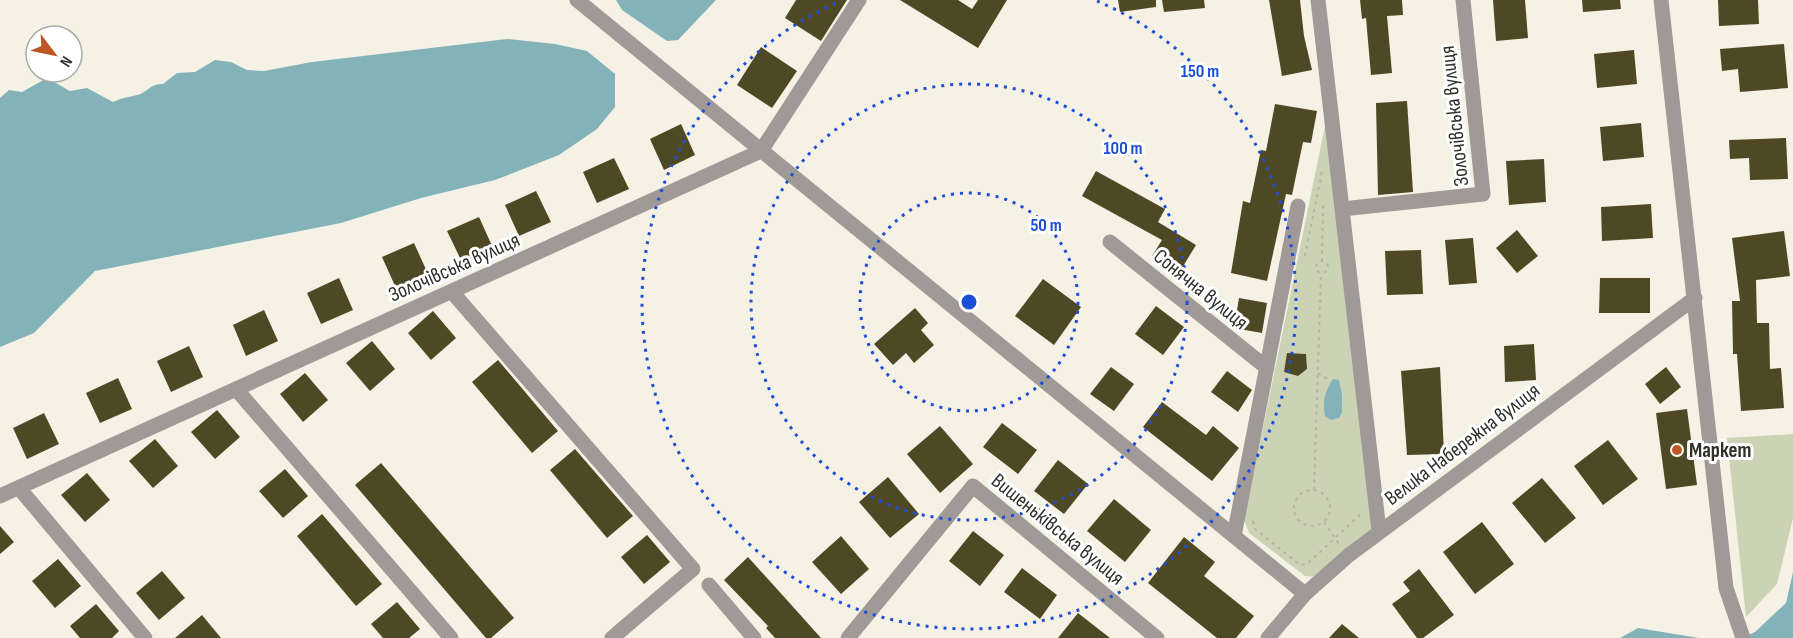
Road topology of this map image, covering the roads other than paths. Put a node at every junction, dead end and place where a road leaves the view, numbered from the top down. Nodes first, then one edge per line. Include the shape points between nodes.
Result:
1 (577, 0) edge
2 (859, 0) edge
3 (1318, 0) edge
4 (1463, 0) edge
5 (1661, 0) edge
6 (761, 151) junction
7 (1298, 206) dead end
8 (1334, 207) junction
9 (1110, 242) dead end
10 (452, 292) junction
11 (1695, 298) junction
12 (1267, 368) junction
13 (236, 389) junction
14 (19, 488) junction
15 (0, 496) edge
16 (1379, 531) junction
17 (1234, 536) junction
18 (709, 585) dead end
19 (1305, 594) junction
20 (145, 638) edge
21 (451, 638) edge
22 (612, 638) edge
23 (754, 638) edge
24 (848, 638) edge
25 (1157, 638) edge
26 (1268, 638) edge
27 (1743, 638) edge

1 - 6 street
2 - 6 street
3 - 8 street
4 - 8 street, Золочівська вулиця via 1483,194
5 - 11 street
6 - 10 street, Золочівська вулиця
6 - 17 street
7 - 12 street, Сонячна вулиця
8 - 16 street
9 - 12 street, Сонячна вулиця
10 - 13 street, Золочівська вулиця
10 - 22 street via 693,569
11 - 16 street, Велика Набережна вулиця
11 - 27 street via 1726,588
12 - 17 street, Сонячна вулиця
13 - 14 street, Золочівська вулиця
13 - 21 street
14 - 15 street, Золочівська вулиця
14 - 20 street
16 - 19 street, Велика Набережна вулиця
17 - 19 street
18 - 23 street
19 - 26 street, Велика Набережна вулиця
24 - 25 street, Вишеньківська вулиця via 973,486

